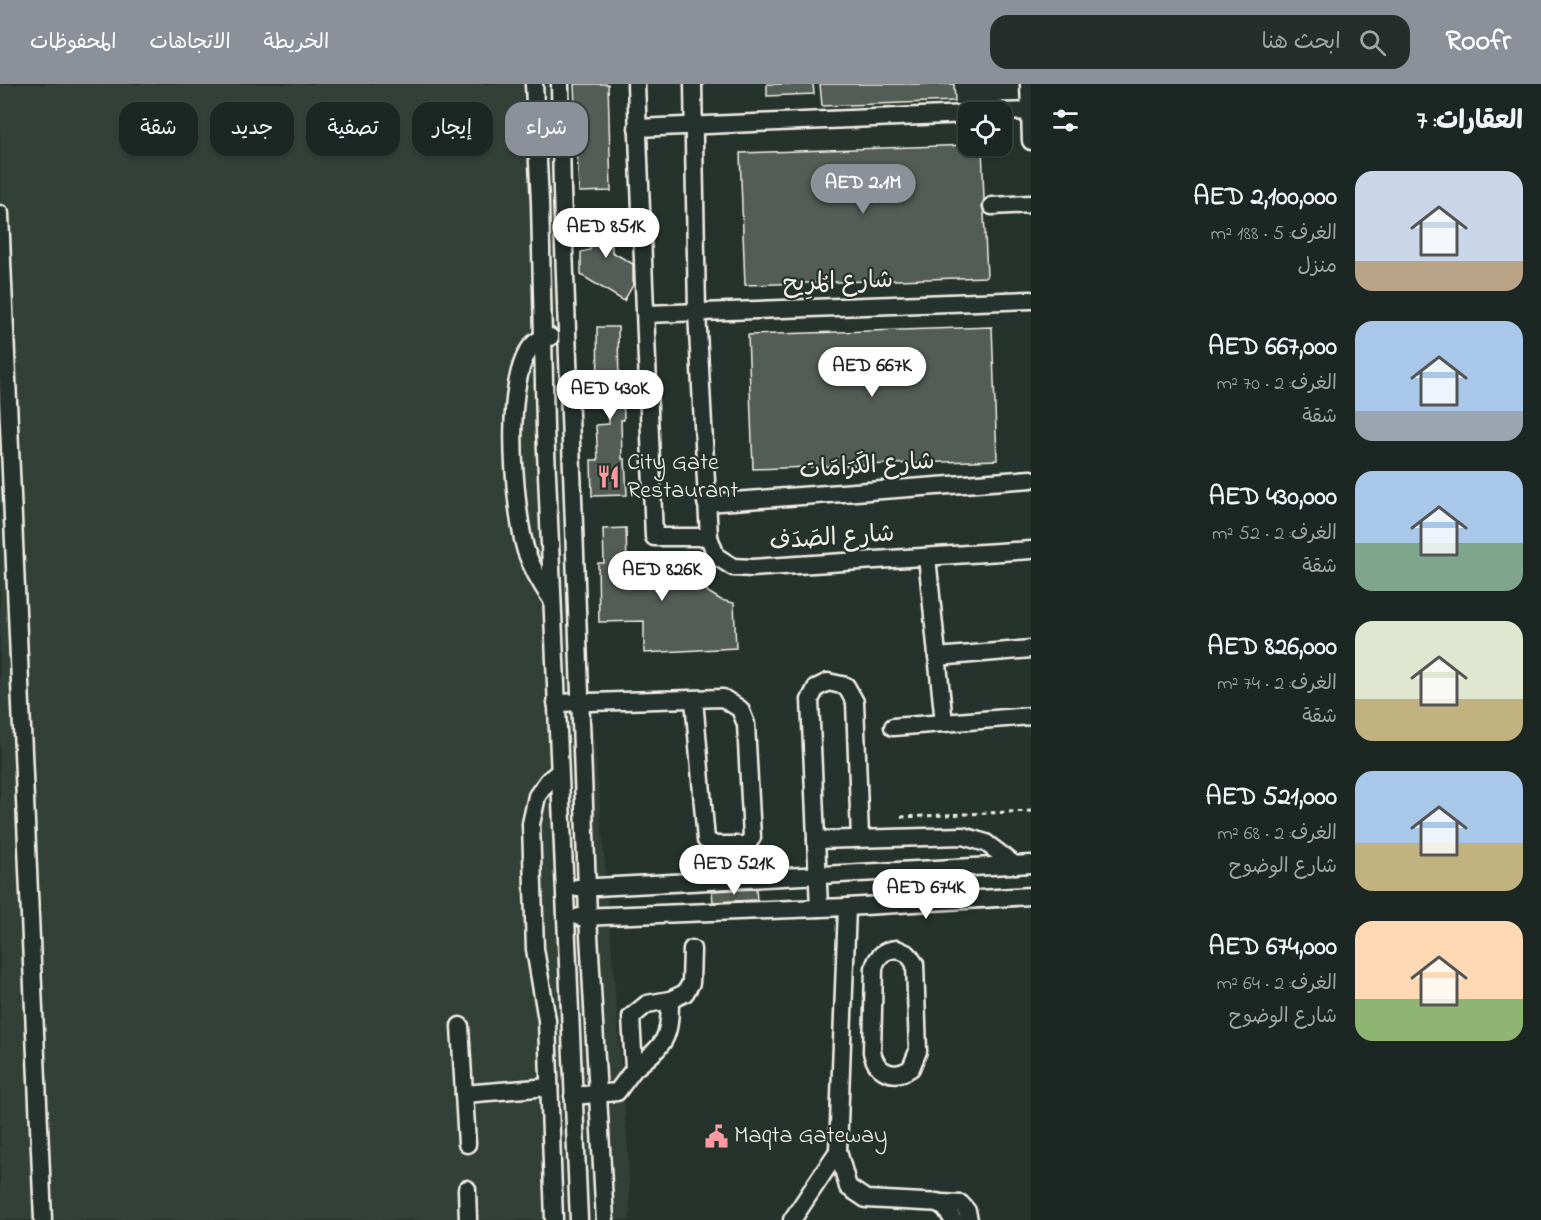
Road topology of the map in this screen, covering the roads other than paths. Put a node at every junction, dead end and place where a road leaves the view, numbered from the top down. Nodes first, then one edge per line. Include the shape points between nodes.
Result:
1 (534, 84) edge
2 (560, 84) edge
3 (636, 84) edge
4 (693, 84) edge
5 (1029, 84) edge
6 (1030, 111) edge
7 (1012, 112) edge
8 (958, 114) edge
9 (694, 126) junction
10 (637, 128) junction
11 (1031, 141) edge
12 (1031, 204) edge
13 (992, 206) dead end
14 (0, 214) edge
15 (1031, 300) edge
16 (697, 312) junction
17 (646, 314) junction
18 (567, 336) junction
19 (543, 338) junction
20 (1031, 479) edge
21 (706, 503) junction
22 (709, 537) junction
23 (1031, 550) edge
24 (927, 556) junction
25 (7, 558) edge
26 (552, 601) junction
27 (1031, 649) edge
28 (938, 657) junction
29 (694, 699) junction
30 (581, 702) junction
31 (556, 703) junction
32 (1031, 716) edge
33 (944, 723) junction
34 (892, 727) dead end
35 (559, 772) junction
36 (860, 838) junction
37 (816, 840) junction
38 (1023, 864) edge
39 (817, 875) junction
40 (587, 887) junction
41 (564, 888) junction
42 (1031, 896) edge
43 (847, 907) junction
44 (819, 908) junction
45 (588, 917) junction
46 (566, 918) junction
47 (692, 949) dead end
48 (670, 1000) junction
49 (873, 1003) junction
50 (844, 1004) junction
51 (460, 1026) dead end
52 (634, 1069) junction
53 (549, 1087) junction
54 (464, 1094) junction
55 (599, 1095) junction
56 (573, 1096) junction
57 (467, 1144) dead end
58 (838, 1151) junction
59 (467, 1189) dead end
60 (937, 1202) junction
61 (556, 1219) edge
62 (43, 1220) edge
63 (468, 1220) edge
64 (579, 1220) edge
65 (605, 1220) edge
66 (792, 1220) edge
67 (953, 1220) edge
68 (969, 1220) edge

1 - 19 street
2 - 18 street
3 - 10 street
4 - 9 street, شارع الصَدَف
5 - 6 street
6 - 7 street
6 - 11 street
8 - 9 street
9 - 10 street
9 - 16 street, شارع الصَدَف
10 - 17 street
12 - 13 street
14 - 25 street
15 - 16 street, شارع المُرِيح
16 - 17 street, شارع المُرِيح
16 - 21 street, شارع الصَدَف
17 - 22 street via 654,537
18 - 19 street
18 - 30 street
19 - 26 street
19 - 26 street via 535,342 521,368 513,423 522,534 532,567
20 - 21 street, شارع الكَرَامَات
21 - 22 street, شارع الصَدَف
22 - 24 street, شارع الصَدَف via 716,556 733,567
23 - 24 street, شارع الصَدَف
24 - 28 street
25 - 62 street
26 - 31 street
27 - 28 street
28 - 33 street
29 - 29 street via 723,698 740,709 746,724 752,837 747,845 715,845 706,840
29 - 30 street
30 - 31 street
30 - 40 street
31 - 35 street
32 - 33 street
33 - 34 street
35 - 41 street
35 - 53 street via 537,796 531,824 535,949 547,1014
36 - 37 street
36 - 37 street via 855,702 846,686 835,681 816,688 810,700
36 - 38 street via 963,836 986,843
37 - 39 street
38 - 39 street
39 - 40 street
39 - 44 street
40 - 41 street
40 - 45 street
41 - 46 street
42 - 43 street
43 - 44 street
43 - 50 street
44 - 45 street
45 - 46 street
45 - 55 street
46 - 56 street
47 - 48 street via 691,983 685,993
48 - 52 street via 670,1029 658,1049
48 - 52 street via 647,1004 631,1017
49 - 49 street via 873,1059 887,1073 906,1071 918,1052 915,964 908,954 897,949 879,956 874,968
49 - 50 street
50 - 58 street
51 - 54 street
52 - 55 street via 617,1092
53 - 54 street
53 - 61 street
54 - 57 street
55 - 56 street
55 - 65 street
56 - 64 street
58 - 60 street via 849,1187 866,1199
58 - 66 street
59 - 63 street
60 - 67 street
60 - 68 street via 961,1204

